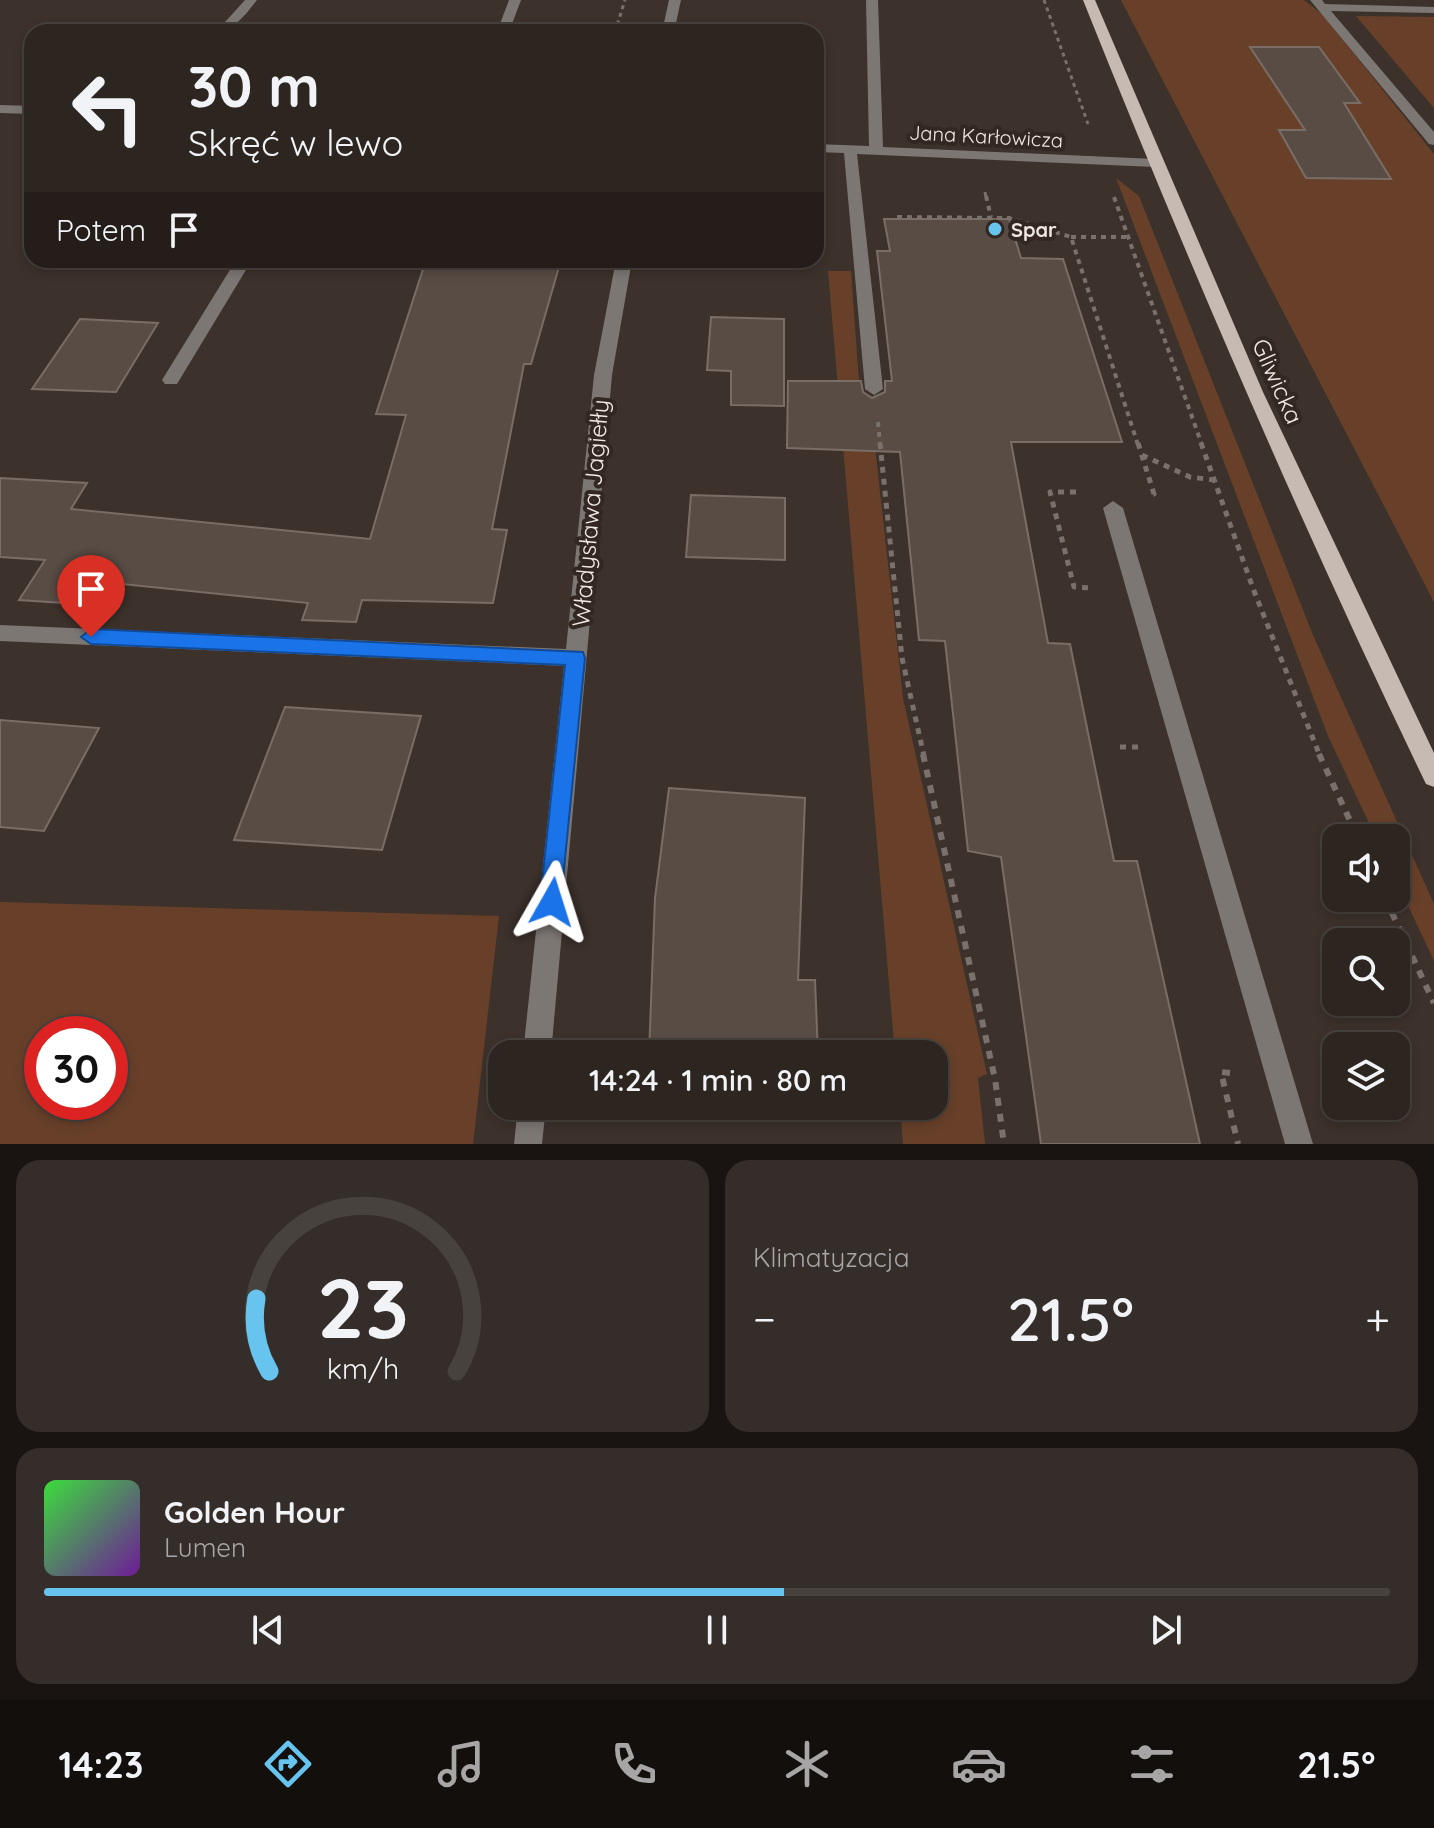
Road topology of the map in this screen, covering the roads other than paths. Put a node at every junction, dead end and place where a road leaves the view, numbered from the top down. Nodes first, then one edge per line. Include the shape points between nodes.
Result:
1 (251, 0) edge
2 (515, 0) edge
3 (675, 0) edge
4 (872, 0) edge
5 (1089, 0) edge
6 (1319, 4) edge
7 (1434, 10) edge
8 (230, 24) edge
9 (506, 24) edge
10 (670, 24) edge
11 (0, 109) edge
12 (24, 110) edge
13 (1434, 141) edge
14 (824, 148) edge
15 (850, 149) junction
16 (876, 150) junction
17 (1155, 163) junction
18 (239, 268) edge
19 (623, 268) edge
20 (171, 380) dead end
21 (874, 389) dead end
22 (1113, 508) dead end
23 (0, 633) edge
24 (576, 658) junction
25 (1434, 777) edge
26 (538, 1040) edge
27 (531, 1120) edge
28 (528, 1144) edge
29 (1299, 1144) edge

1 - 8 street
2 - 9 street
3 - 10 street
4 - 16 street
5 - 17 main road, Gliwicka
6 - 7 street
6 - 13 street
11 - 12 street
14 - 15 street, Jana Karłowicza
15 - 16 street, Jana Karłowicza
15 - 21 street
16 - 17 street, Jana Karłowicza
17 - 25 main road, Gliwicka via 1304,506
18 - 20 street
19 - 24 street, Władysława Jagiełły via 603,375
22 - 29 street
23 - 24 street
24 - 26 street, Władysława Jagiełły
27 - 28 street

